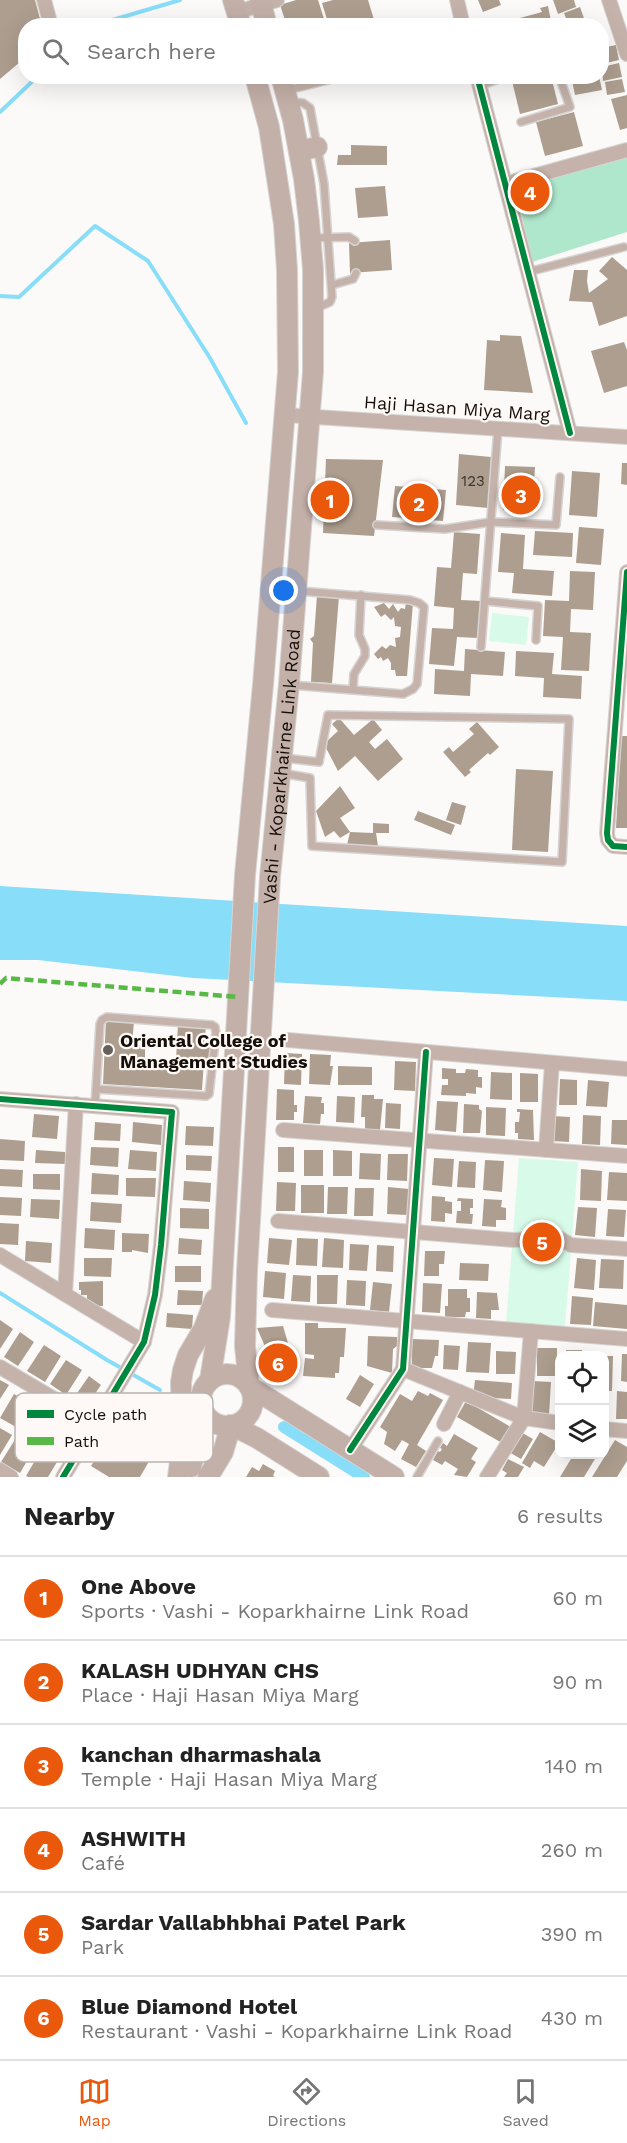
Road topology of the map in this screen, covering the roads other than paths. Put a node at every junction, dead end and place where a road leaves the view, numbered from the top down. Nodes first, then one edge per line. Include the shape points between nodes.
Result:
1 (44, 0) edge
2 (457, 0) edge
3 (609, 0) edge
4 (266, 2) edge
5 (237, 12) edge
6 (49, 18) edge
7 (267, 18) edge
8 (461, 18) edge
9 (627, 54) edge
10 (257, 84) edge
11 (310, 84) edge
12 (479, 84) edge
13 (562, 84) edge
14 (285, 90) edge
15 (521, 122) dead end
16 (627, 150) edge
17 (505, 184) junction
18 (319, 238) junction
19 (355, 241) dead end
20 (624, 247) dead end
21 (528, 272) junction
22 (356, 273) dead end
23 (332, 285) junction
24 (314, 310) junction
25 (285, 415) junction
26 (311, 416) junction
27 (498, 429) junction
28 (570, 433) junction
29 (627, 437) edge
30 (560, 477) dead end
31 (491, 522) junction
32 (377, 525) dead end
33 (627, 572) edge
34 (296, 591) junction
35 (361, 595) junction
36 (485, 601) junction
37 (536, 640) dead end
38 (481, 647) dead end
39 (289, 684) junction
40 (353, 689) junction
41 (621, 718) edge
42 (281, 766) junction
43 (627, 846) edge
44 (288, 1040) dead end
45 (426, 1052) junction
46 (552, 1063) junction
47 (627, 1069) edge
48 (96, 1089) junction
49 (0, 1099) edge
50 (76, 1104) junction
51 (95, 1106) junction
52 (283, 1130) dead end
53 (419, 1140) junction
54 (546, 1150) junction
55 (627, 1156) edge
56 (278, 1221) dead end
57 (413, 1232) junction
58 (627, 1249) edge
59 (0, 1255) edge
60 (222, 1270) junction
61 (65, 1294) junction
62 (272, 1310) dead end
63 (406, 1321) junction
64 (531, 1331) junction
65 (627, 1339) edge
66 (144, 1342) junction
67 (0, 1367) edge
68 (403, 1369) junction
69 (210, 1380) junction
70 (249, 1386) junction
71 (460, 1392) junction
72 (44, 1393) edge
73 (113, 1393) edge
74 (180, 1393) edge
75 (202, 1393) edge
76 (524, 1419) junction
77 (213, 1421) edge
78 (555, 1422) edge
79 (444, 1424) dead end
80 (231, 1425) junction
81 (609, 1429) edge
82 (627, 1431) edge
83 (438, 1441) dead end
84 (350, 1450) junction
85 (72, 1462) edge
86 (180, 1462) edge
87 (192, 1462) edge
88 (0, 1470) edge
89 (11, 1477) edge
90 (63, 1477) edge
91 (178, 1477) edge
92 (185, 1477) edge
93 (208, 1477) edge
94 (319, 1477) edge
95 (394, 1477) edge
96 (417, 1477) edge
97 (487, 1477) edge

1 - 6 street
2 - 8 street
3 - 9 street
4 - 5 street
4 - 7 main road
10 - 25 main road, Vashi - Koparkhairne Link Road via 269,127 284,224 288,324
11 - 14 lane
12 - 17 street
13 - 15 lane via 570,108
14 - 18 main road, Vashi - Koparkhairne Link Road via 308,149
16 - 17 street
17 - 21 street
18 - 19 lane via 349,237
18 - 23 lane
18 - 24 main road, Vashi - Koparkhairne Link Road
20 - 21 lane
21 - 28 street
22 - 23 lane via 353,279
23 - 24 lane via 332,300
24 - 26 main road, Vashi - Koparkhairne Link Road
25 - 26 street, Haji Hasan Miya Marg
25 - 60 main road, Vashi - Koparkhairne Link Road via 244,890
26 - 27 street, Haji Hasan Miya Marg
26 - 34 main road, Vashi - Koparkhairne Link Road
27 - 28 street, Haji Hasan Miya Marg
27 - 31 lane
28 - 29 street, Haji Hasan Miya Marg
30 - 31 lane via 556,525
31 - 32 lane via 445,529
31 - 36 lane
33 - 41 street
34 - 35 lane
34 - 39 main road, Vashi - Koparkhairne Link Road
35 - 40 lane via 359,635 365,656 354,674
35 - 40 lane via 424,607 417,684 413,689 402,694
36 - 37 lane via 538,606
36 - 38 lane
39 - 40 lane
39 - 42 main road, Vashi - Koparkhairne Link Road
41 - 43 street via 607,833 613,846
42 - 42 lane via 319,762 328,715 569,719 562,862 312,846 310,778
42 - 70 main road, Vashi - Koparkhairne Link Road via 269,892 246,1271
44 - 45 street
45 - 46 street
45 - 53 street
46 - 47 street
46 - 54 street
48 - 48 lane via 100,1024 107,1017 215,1027 206,1096
48 - 51 lane
49 - 50 street
50 - 51 street
50 - 61 street
51 - 66 street via 172,1112 155,1295
52 - 53 street
53 - 54 street
53 - 57 street
54 - 55 street
56 - 57 street
57 - 58 street via 513,1240 559,1238 572,1245
57 - 63 street
59 - 61 street
60 - 69 main road, Vashi - Koparkhairne Link Road via 220,1317
60 - 74 main road via 209,1314 183,1370
61 - 66 street
62 - 63 street
63 - 64 street
63 - 68 street
64 - 65 street
64 - 76 street
66 - 73 street
67 - 72 street
68 - 71 street
68 - 84 street
69 - 70 main road via 226,1374 243,1379
69 - 75 main road
70 - 80 main road via 250,1411 239,1423
70 - 84 main road
71 - 76 street
71 - 79 street
76 - 78 street
76 - 97 street
77 - 80 main road
80 - 93 main road via 223,1452
80 - 94 main road
81 - 82 street
83 - 96 lane
84 - 95 main road
85 - 90 street
86 - 91 main road
87 - 92 main road
88 - 89 street

